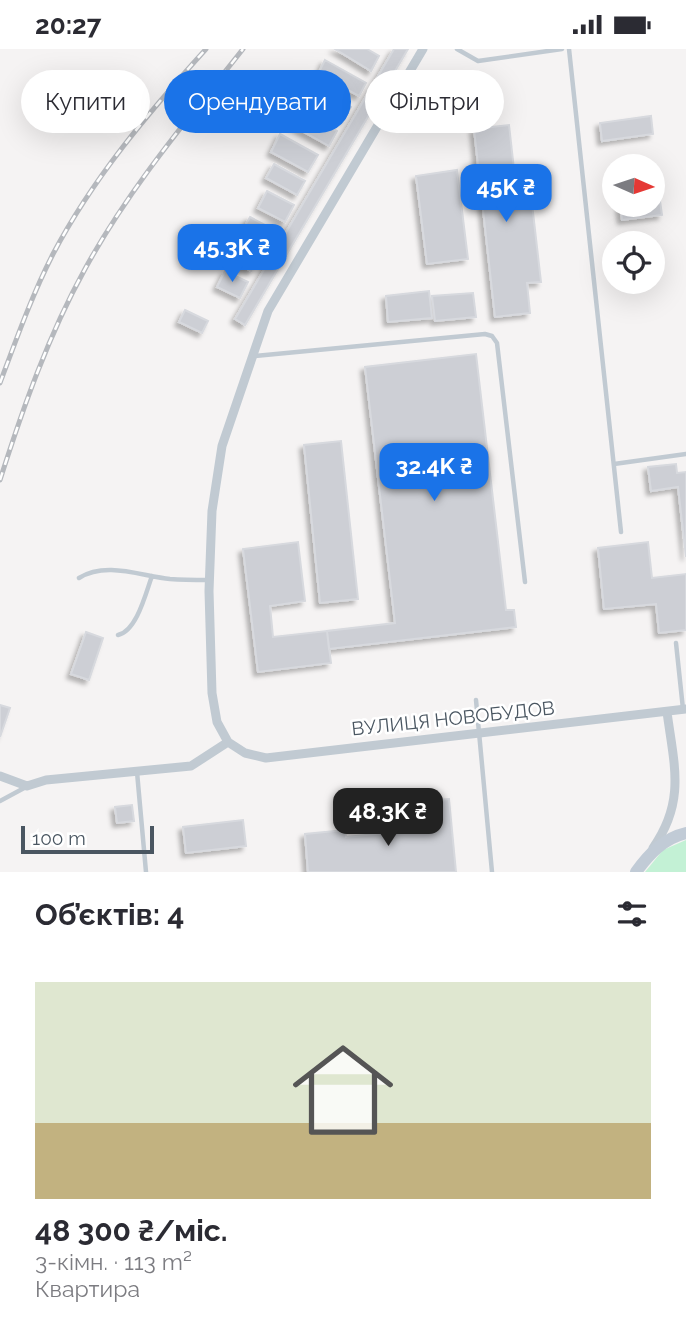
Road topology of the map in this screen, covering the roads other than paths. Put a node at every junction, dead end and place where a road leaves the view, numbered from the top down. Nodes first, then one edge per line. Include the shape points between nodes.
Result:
1 (423, 49) edge
2 (457, 49) edge
3 (562, 49) edge
4 (569, 49) edge
5 (250, 356) junction
6 (686, 454) edge
7 (614, 464) junction
8 (621, 531) dead end
9 (152, 576) junction
10 (79, 578) dead end
11 (210, 580) junction
12 (525, 582) dead end
13 (118, 635) dead end
14 (676, 643) dead end
15 (476, 700) dead end
16 (684, 710) edge
17 (667, 712) junction
18 (479, 732) junction
19 (228, 742) junction
20 (137, 771) junction
21 (0, 776) edge
22 (27, 786) junction
23 (0, 801) edge
24 (686, 833) edge
25 (649, 853) junction
26 (146, 872) edge
27 (492, 872) edge
28 (636, 872) edge

1 - 5 street via 268,311
2 - 3 lane via 478,61
4 - 7 lane
5 - 11 street via 222,446 212,511
5 - 12 lane via 492,336 497,343
6 - 7 lane
7 - 8 lane
9 - 10 lane via 109,569
9 - 11 lane
9 - 13 lane via 126,632
11 - 19 street via 212,694
14 - 16 lane
15 - 18 lane
16 - 17 street, ВУЛИЦЯ НОВОБУДОВ
17 - 18 street, ВУЛИЦЯ НОВОБУДОВ
17 - 25 street via 678,789 664,832
18 - 19 street, ВУЛИЦЯ НОВОБУДОВ via 266,758 245,753
18 - 27 lane
19 - 20 street via 191,765
20 - 22 street via 47,779
20 - 26 lane
21 - 22 street
22 - 23 lane
24 - 25 street
25 - 28 street

